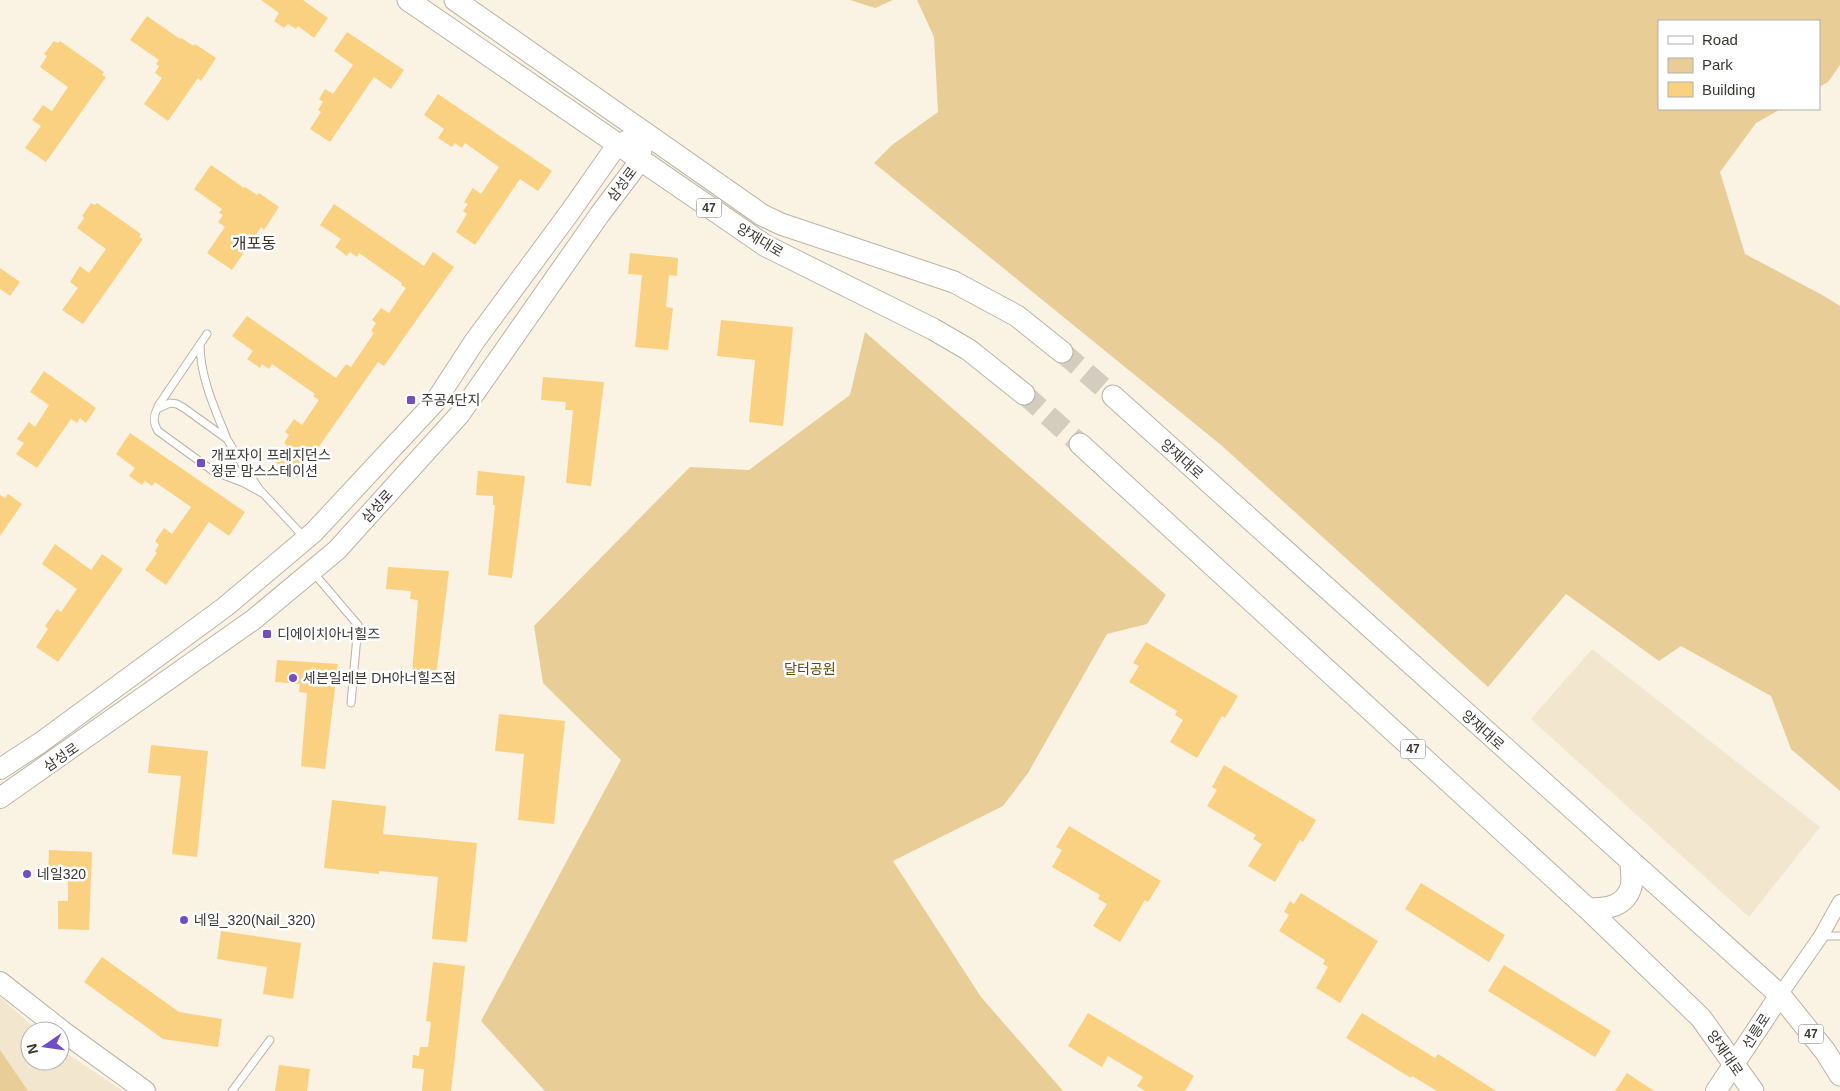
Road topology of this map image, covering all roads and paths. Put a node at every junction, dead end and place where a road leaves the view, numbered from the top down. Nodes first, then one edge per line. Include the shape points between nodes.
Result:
1 (408, 0) edge
2 (455, 0) edge
3 (644, 132) junction
4 (617, 145) junction
5 (640, 160) junction
6 (207, 334) dead end
7 (200, 344) junction
8 (1062, 352) tunnel mouth
9 (1024, 394) tunnel mouth
10 (1113, 396) tunnel mouth
11 (156, 408) junction
12 (228, 439) junction
13 (1080, 444) tunnel mouth
14 (222, 458) dead end
15 (262, 493) junction
16 (306, 539) junction
17 (312, 571) junction
18 (351, 703) dead end
19 (0, 769) edge
20 (0, 798) edge
21 (1631, 863) junction
22 (1840, 902) edge
23 (1588, 909) junction
24 (1821, 936) junction
25 (1840, 936) edge
26 (0, 982) edge
27 (1780, 995) junction
28 (270, 1040) dead end
29 (1733, 1066) junction
30 (1840, 1075) edge
31 (145, 1091) edge
32 (232, 1091) edge
33 (1716, 1091) edge
34 (1753, 1091) edge

1 - 4 main road, 양재대로 / 47
2 - 3 main road, 양재대로 / 47
3 - 4 main road, 삼성로
3 - 5 main road, 삼성로
3 - 8 main road, 양재대로 / 47 via 762,215 954,282 1017,316
4 - 5 main road, 양재대로 / 47
4 - 16 main road, 삼성로 via 474,342 435,402
5 - 9 main road, 양재대로 / 47 via 766,246 969,350
5 - 17 main road, 삼성로 via 460,414 337,550
6 - 7 lane
7 - 11 lane
7 - 12 lane via 208,386
10 - 21 main road, 양재대로 / 47
11 - 12 lane via 177,404
11 - 15 lane via 154,424 164,436 213,471
12 - 15 lane
13 - 23 main road, 양재대로 / 47
14 - 15 lane
15 - 16 lane
16 - 19 main road, 삼성로 via 225,608
17 - 18 lane via 358,625
17 - 20 main road, 삼성로 via 253,620
21 - 23 main road via 1631,886 1622,900 1608,908
21 - 27 main road, 양재대로 / 47
22 - 24 street
23 - 29 main road, 양재대로 / 47 via 1701,1018
24 - 25 lane
24 - 27 street
26 - 31 main road
27 - 29 main road, 선릉로
27 - 30 main road, 양재대로 / 47 via 1826,1051
28 - 32 lane
29 - 33 main road, 선릉로
29 - 34 main road, 양재대로 / 47

